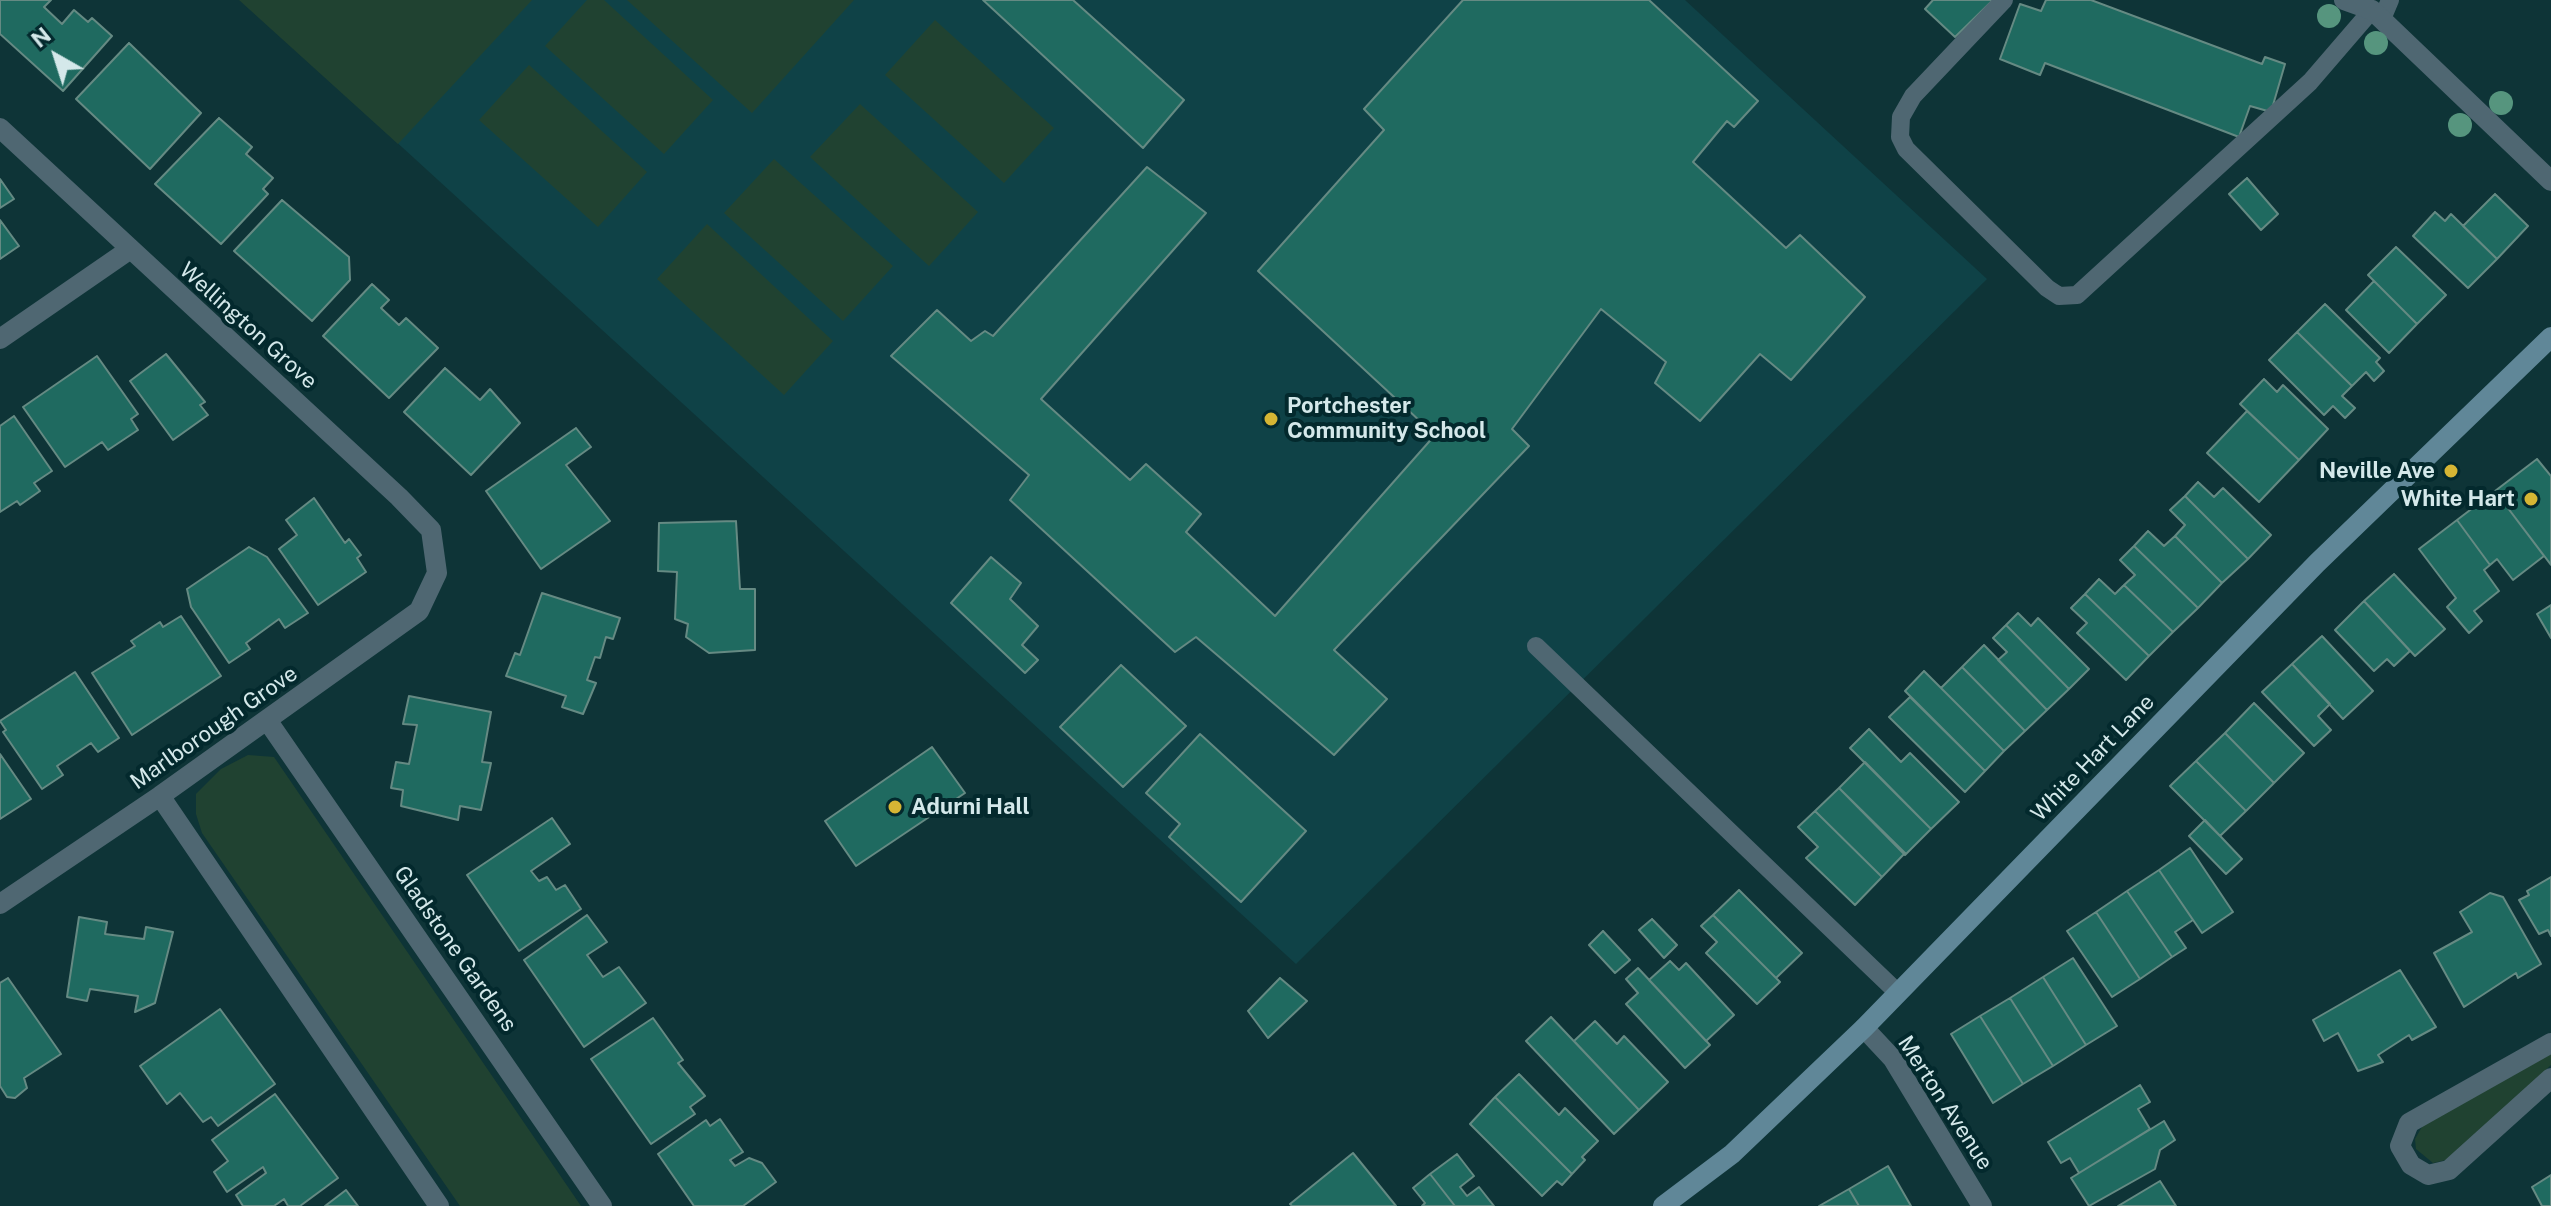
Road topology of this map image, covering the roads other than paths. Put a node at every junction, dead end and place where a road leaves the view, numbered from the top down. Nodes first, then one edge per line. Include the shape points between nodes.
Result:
1 (2004, 0) edge
2 (2344, 0) edge
3 (2381, 10) edge
4 (0, 128) edge
5 (2551, 181) edge
6 (129, 250) junction
7 (0, 339) edge
8 (2550, 340) edge
9 (437, 573) joint
10 (1536, 646) dead end
11 (267, 720) junction
12 (160, 796) junction
13 (0, 904) edge
14 (1897, 992) junction
15 (1864, 1028) junction
16 (2551, 1043) edge
17 (2551, 1078) edge
18 (439, 1206) edge
19 (602, 1206) edge
20 (1663, 1206) edge
21 (1982, 1206) edge

1 - 3 lane via 1913,96 1901,117 1900,137 1906,149 2059,296 2077,295
2 - 3 street
3 - 5 street
4 - 6 street, Wellington Grove
6 - 7 street
6 - 9 street, Wellington Grove via 431,530
8 - 14 street, White Hart Lane via 2317,563
9 - 11 street, Marlborough Grove via 419,611
10 - 14 lane
11 - 12 street, Marlborough Grove
11 - 19 street, Gladstone Gardens
12 - 13 street, Marlborough Grove
12 - 18 street
14 - 15 street, White Hart Lane
15 - 20 street, White Hart Lane via 1732,1154
15 - 21 street, Merton Avenue via 1893,1059
16 - 17 street via 2409,1123 2400,1146 2411,1165 2428,1175 2449,1170

